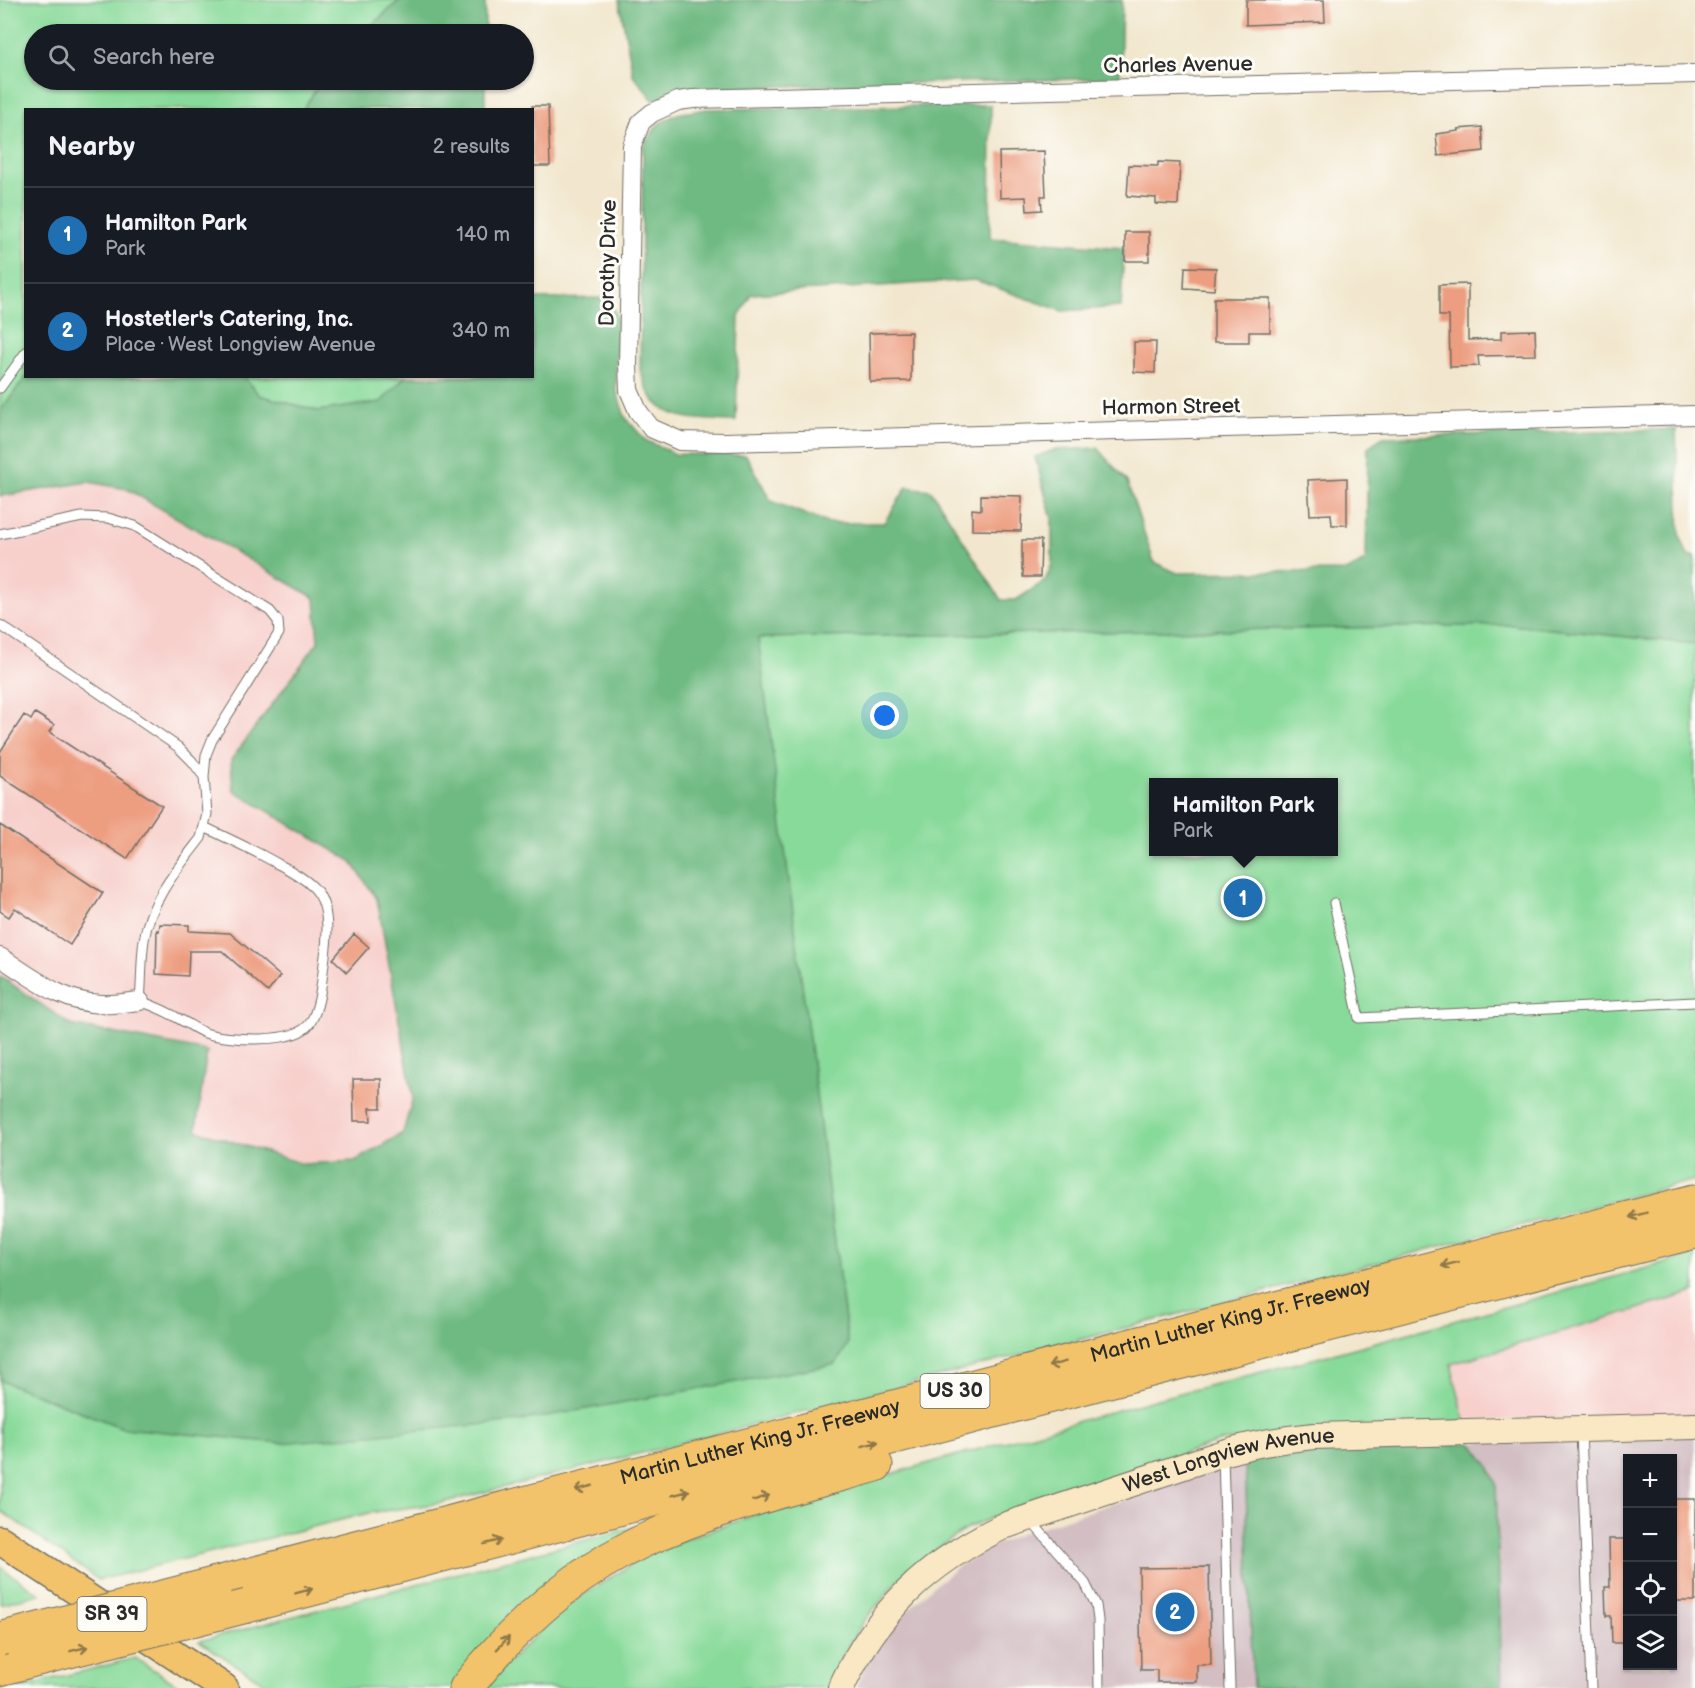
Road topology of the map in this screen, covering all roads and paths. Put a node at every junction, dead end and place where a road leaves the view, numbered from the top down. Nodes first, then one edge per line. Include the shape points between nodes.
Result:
1 (1695, 74) edge
2 (664, 107) joint
3 (24, 355) edge
4 (0, 388) edge
5 (1695, 415) edge
6 (651, 428) joint
7 (0, 534) edge
8 (0, 624) edge
9 (204, 777) junction
10 (204, 827) junction
11 (1334, 903) dead end
12 (0, 957) edge
13 (140, 1001) junction
14 (1695, 1002) edge
15 (1695, 1201) edge
16 (1695, 1232) edge
17 (1535, 1273) junction
18 (1695, 1426) edge
19 (1581, 1429) junction
20 (1223, 1453) junction
21 (1028, 1518) junction
22 (0, 1540) edge
23 (208, 1578) junction
24 (0, 1622) edge
25 (0, 1639) edge
26 (11, 1666) edge
27 (224, 1688) edge
28 (466, 1688) edge
29 (841, 1688) edge
30 (1099, 1688) edge
31 (1230, 1688) edge
32 (1591, 1688) edge

1 - 2 street, Charles Avenue via 725,98 678,101
2 - 6 street, Dorothy Drive via 641,122 632,146 629,390
3 - 4 lane
5 - 6 street, Harmon Street via 725,442 680,441
7 - 9 lane via 82,517 108,518 135,526 270,611 278,621 279,633 212,740
8 - 9 lane via 178,747
9 - 10 lane
10 - 13 lane via 201,838 159,895 150,917 144,938
10 - 13 lane via 292,872 320,897 325,909 326,952 315,1012 309,1025 284,1037 244,1039 204,1032
11 - 14 lane via 1359,1018
12 - 13 street via 72,1000 102,1004
15 -> 23 highway, Martin Luther King Jr. Freeway / US 30 via 437,1527
16 - 17 highway, Martin Luther King Jr. Freeway / US 30
26 -> 17 highway, Martin Luther King Jr. Freeway / US 30, bridge
28 -> 17 highway via 518,1628 545,1605 605,1562 668,1530 779,1492 1337,1339
18 - 19 street, West Longview Avenue
19 - 20 street, West Longview Avenue via 1314,1436
19 - 32 lane
20 - 21 street, West Longview Avenue
20 - 31 lane
21 - 29 street, West Longview Avenue via 976,1540 909,1589 872,1633
21 - 30 lane via 1085,1584 1096,1605
22 - 27 main road, SR 39
23 - 24 highway
23 - 25 highway, Martin Luther King Jr. Freeway / US 30, bridge

